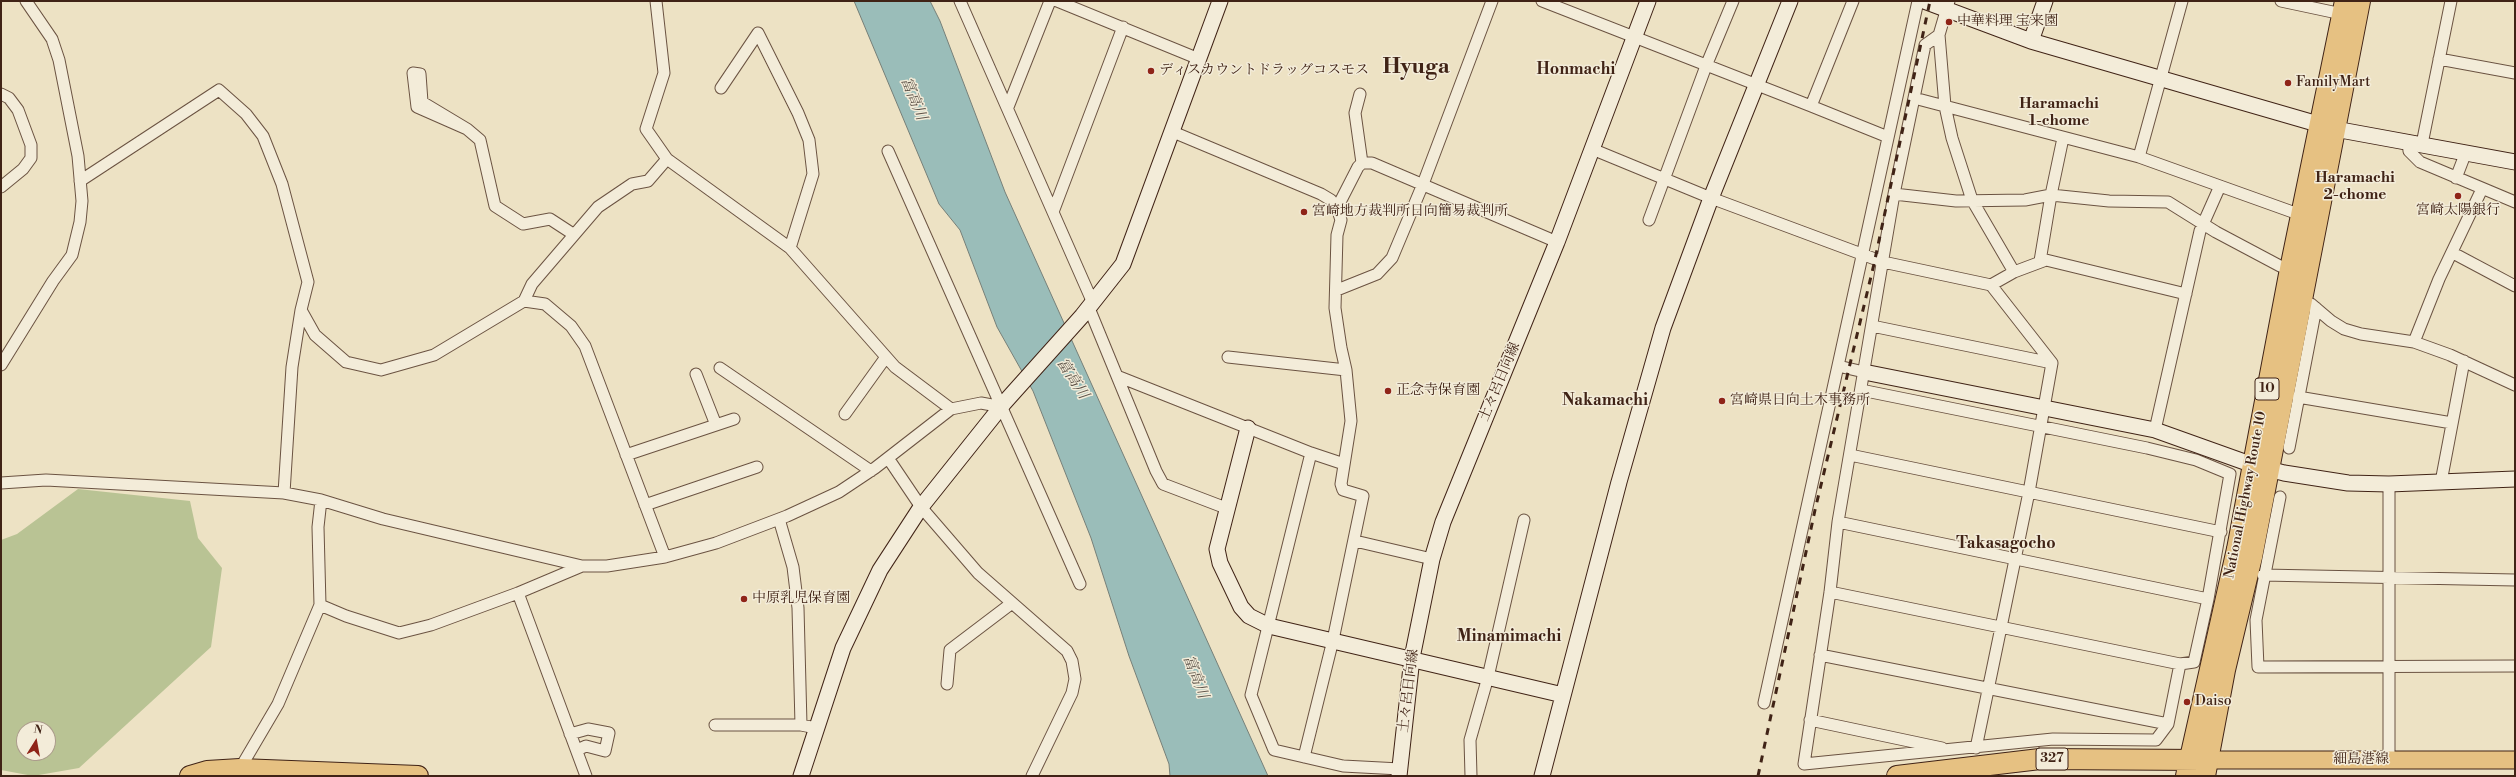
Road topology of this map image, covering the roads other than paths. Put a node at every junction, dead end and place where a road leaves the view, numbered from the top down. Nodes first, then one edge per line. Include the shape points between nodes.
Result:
1 (26, 1) edge
2 (656, 1) edge
3 (960, 1) edge
4 (1050, 1) edge
5 (1057, 1) edge
6 (1220, 1) edge
7 (1492, 1) edge
8 (1648, 1) edge
9 (1733, 1) edge
10 (1790, 1) edge
11 (1853, 1) edge
12 (1918, 1) edge
13 (1924, 1) edge
14 (2045, 1) edge
15 (2182, 1) edge
16 (2281, 1) edge
17 (2360, 1) edge
18 (2451, 1) edge
19 (1549, 2) edge
20 (1947, 5) edge
21 (2343, 7) edge
22 (1123, 27) junction
23 (1939, 35) junction
24 (1633, 37) junction
25 (2031, 41) junction
26 (1199, 59) junction
27 (2439, 59) junction
28 (1706, 66) junction
29 (2515, 73) edge
30 (420, 74) dead end
31 (2161, 80) junction
32 (1756, 86) junction
33 (721, 88) dead end
34 (1, 94) edge
35 (1360, 94) dead end
36 (1914, 98) junction
37 (1811, 106) junction
38 (1945, 106) junction
39 (1008, 107) junction
40 (2327, 127) junction
41 (1173, 132) junction
42 (1888, 137) junction
43 (2063, 138) junction
44 (2415, 143) junction
45 (1592, 150) junction
46 (888, 151) dead end
47 (2466, 152) junction
48 (2139, 156) junction
49 (666, 159) junction
50 (2515, 162) edge
51 (1362, 163) junction
52 (2456, 178) junction
53 (1665, 179) junction
54 (80, 181) junction
55 (1422, 184) junction
56 (2220, 186) junction
57 (1, 187) edge
58 (2482, 189) junction
59 (1894, 194) junction
60 (2051, 195) junction
61 (1711, 198) junction
62 (1972, 200) junction
63 (2515, 202) edge
64 (1337, 208) junction
65 (1053, 212) junction
66 (2301, 215) junction
67 (1649, 220) dead end
68 (2204, 223) junction
69 (573, 234) junction
70 (1557, 242) junction
71 (790, 248) junction
72 (2453, 252) junction
73 (1863, 254) junction
74 (2040, 261) junction
75 (1883, 262) junction
76 (2290, 269) junction
77 (2014, 272) junction
78 (1991, 286) junction
79 (2515, 286) edge
80 (1337, 290) junction
81 (2186, 294) junction
82 (524, 301) junction
83 (2308, 304) junction
84 (1088, 309) junction
85 (301, 310) junction
86 (1872, 326) junction
87 (2414, 342) junction
88 (886, 357) junction
89 (1228, 357) dead end
90 (2464, 361) junction
91 (2052, 363) junction
92 (1, 365) edge
93 (1838, 366) junction
94 (720, 368) dead end
95 (1346, 370) junction
96 (1864, 372) junction
97 (696, 374) dead end
98 (1117, 376) junction
99 (2515, 385) edge
100 (1861, 390) junction
101 (2298, 397) junction
102 (1003, 405) junction
103 (951, 409) junction
104 (2043, 409) junction
105 (845, 414) dead end
106 (734, 419) dead end
107 (2452, 423) junction
108 (716, 425) junction
109 (2040, 426) junction
110 (1248, 428) junction
111 (2156, 430) junction
112 (2289, 448) dead end
113 (1311, 453) junction
114 (626, 455) junction
115 (1850, 455) junction
116 (888, 458) junction
117 (1344, 464) junction
118 (757, 467) dead end
119 (2260, 467) junction
120 (871, 471) junction
121 (2515, 479) edge
122 (2441, 482) junction
123 (1, 483) edge
124 (2389, 484) junction
125 (2029, 492) junction
126 (284, 493) junction
127 (2280, 497) dead end
128 (320, 500) junction
129 (645, 505) junction
130 (921, 507) junction
131 (1226, 508) junction
132 (779, 519) junction
133 (1524, 520) dead end
134 (1838, 522) junction
135 (2220, 532) junction
136 (1355, 541) junction
137 (665, 557) junction
138 (2014, 559) junction
139 (1432, 560) junction
140 (582, 566) junction
141 (2264, 575) junction
142 (2390, 578) junction
143 (2515, 580) edge
144 (1080, 584) dead end
145 (1830, 592) junction
146 (518, 593) junction
147 (2208, 599) junction
148 (1012, 603) junction
149 (320, 605) junction
150 (2000, 625) junction
151 (1269, 626) junction
152 (1333, 640) junction
153 (1820, 654) junction
154 (1412, 658) junction
155 (2180, 664) junction
156 (2390, 665) junction
157 (2515, 666) edge
158 (1488, 677) junction
159 (947, 684) dead end
160 (1988, 689) junction
161 (1563, 695) junction
162 (1764, 704) dead end
163 (1810, 720) junction
164 (2168, 724) junction
165 (715, 725) dead end
166 (801, 725) junction
167 (816, 728) junction
168 (570, 734) junction
169 (1976, 748) junction
170 (576, 750) junction
171 (1954, 751) junction
172 (1304, 756) junction
173 (2389, 760) junction
174 (2515, 760) edge
175 (2197, 768) edge
176 (1400, 772) edge
177 (238, 773) edge
178 (190, 776) edge
179 (418, 776) edge
180 (586, 776) edge
181 (801, 776) edge
182 (1032, 776) edge
183 (1471, 776) edge
184 (1542, 776) edge
185 (1897, 776) edge

1 - 54 street via 52,39 59,60 75,134
2 - 49 street via 664,73 646,129
3 - 39 street
4 - 39 street
5 - 22 street
6 - 26 street
7 - 55 street
8 - 24 street, 土々呂日向線
9 - 28 street
10 - 32 street
11 - 37 street
12 - 42 street
13 - 20 street
14 - 25 street
15 - 31 street
16 - 21 street
17 - 40 highway, National Highway Route 10 / 10
18 - 27 street
19 - 24 street
20 - 23 street
20 - 25 street
21 - 40 highway, National Highway Route 10 / 10
22 - 26 street
22 - 65 street
23 - 36 street via 1925,45
23 - 38 street
24 - 28 street
24 - 45 street, 土々呂日向線
25 - 31 street
26 - 41 street
27 - 29 street
27 - 44 street
28 - 32 street
28 - 53 street
30 - 69 street via 422,102 467,129 480,140 495,206 523,224 550,220
31 - 40 street
31 - 48 street
32 - 37 street
32 - 61 street
33 - 71 street via 758,33 809,140 813,174
34 - 57 street via 10,98 18,110 31,145 30,158 23,169
35 - 51 street via 1355,113
36 - 38 street
36 - 59 street
37 - 42 street
38 - 43 street
38 - 62 street via 1952,138
39 - 65 street
40 - 44 street
40 - 66 highway, National Highway Route 10 / 10
40 - 83 highway, National Highway Route 10 / 10
41 - 64 street via 1321,194 1331,200
41 - 84 street via 1123,264
42 - 73 street
43 - 48 street
43 - 60 street
44 - 47 street
44 - 52 street via 2412,156
45 - 53 street
45 - 70 street, 土々呂日向線
46 - 102 street via 974,351
47 - 50 street
47 - 52 street
48 - 56 street
49 - 69 street via 648,181 632,184 598,207
49 - 71 street
51 - 55 street via 1372,163
51 - 64 street
52 - 58 street
53 - 61 street
53 - 67 street
54 - 85 street via 219,90 246,114 263,136 282,184 308,282
54 - 92 street via 80,222 72,255 52,281
55 - 70 street
55 - 80 street via 1392,258 1385,267 1365,280
56 - 66 street
56 - 68 street
58 - 63 street
58 - 72 street
59 - 62 street via 1956,201
59 - 75 street
60 - 62 street via 2025,200
60 - 68 street via 2109,202 2168,202
60 - 74 street
61 - 73 street
61 - 161 street via 1663,328
62 - 77 street
64 - 80 street via 1341,220 1337,235
65 - 84 street
66 - 76 highway, National Highway Route 10 / 10
68 - 76 street via 2280,266
68 - 81 street
69 - 82 street via 532,284
70 - 139 street, 土々呂日向線 via 1456,489
71 - 88 street
72 - 79 street
72 - 87 street via 2439,279
73 - 75 street
73 - 93 street
74 - 77 street
74 - 81 street via 2046,260
75 - 78 street
75 - 86 street
76 - 119 highway, National Highway Route 10 / 10
77 - 78 street
78 - 91 street
80 - 95 street via 1336,316
81 - 111 street
82 - 85 street via 434,355 381,370 346,362 315,335
82 - 114 street via 545,304 570,326 585,346
83 - 87 street via 2344,329
83 - 101 street
83 - 119 highway, National Highway Route 10 / 10
84 - 98 street
84 - 102 street
85 - 126 street via 292,367
86 - 91 street
86 - 96 street
87 - 90 street
88 - 103 street via 895,367
88 - 105 street
89 - 95 street
90 - 99 street
90 - 107 street
91 - 104 street
93 - 96 street
93 - 162 street
94 - 120 street
95 - 117 street via 1351,421
96 - 100 street
96 - 104 street
97 - 108 street
98 - 110 street
98 - 131 street via 1163,484
100 - 109 street
100 - 115 street
101 - 107 street
101 - 112 street
102 - 103 street via 981,403
102 - 130 street
102 - 144 street
103 - 116 street
104 - 109 street
104 - 111 street
106 - 108 street
107 - 122 street
108 - 114 street
109 - 125 street
109 - 135 street via 2180,455 2230,474
110 - 113 street
110 - 131 street
111 - 119 street
113 - 117 street
113 - 151 street
114 - 129 street
115 - 125 street
115 - 134 street
116 - 120 street
116 - 130 street
117 - 136 street via 1340,484 1342,490 1363,496
118 - 129 street
119 - 124 street via 2348,483
119 - 175 highway, National Highway Route 10 / 10 via 2237,549
120 - 132 street via 839,492
121 - 122 street
122 - 124 street
123 - 126 street via 46,480
124 - 142 street
125 - 135 street
125 - 138 street
126 - 128 street
127 - 141 street
128 - 140 street via 383,519
128 - 149 street
129 - 137 street
130 - 148 street via 978,573
130 - 167 street via 880,570 855,620
131 - 151 street via 1217,549 1220,562 1241,607 1249,616
132 - 137 street via 716,543
132 - 166 street via 793,567 797,601
133 - 158 street
134 - 138 street
134 - 145 street
135 - 147 street
136 - 139 street
136 - 152 street
137 - 140 street via 607,566
138 - 147 street
138 - 150 street
139 - 154 street, 土々呂日向線
140 - 146 street
141 - 142 street
141 - 156 street via 2256,620 2258,667
142 - 143 street
142 - 156 street
145 - 150 street
145 - 153 street
146 - 149 street via 431,625 399,633
146 - 168 street
147 - 155 street via 2194,662
148 - 159 street via 950,650
148 - 182 street via 1067,651 1072,661 1075,679 1072,693
149 - 177 street via 278,704
150 - 155 street
150 - 160 street
151 - 152 street
151 - 172 street via 1251,694 1274,750
152 - 154 street
152 - 172 street
153 - 160 street
153 - 163 street
154 - 158 street
154 - 176 street, 土々呂日向線
155 - 164 street
156 - 157 street
156 - 173 street
158 - 161 street
158 - 183 street via 1470,740
160 - 164 street
160 - 169 street
161 - 184 street
163 - 171 street
163 - 171 street via 1804,764
164 - 169 street via 2156,740 2053,739
165 - 166 street
166 - 167 street
167 - 181 street
168 - 170 street
168 - 170 street via 588,728 609,733 605,751 586,746
169 - 171 street
170 - 180 street
172 - 176 street via 1343,766
173 - 174 main road, 細島港線
173 - 175 main road, 細島港線
175 - 185 highway, 327 via 2040,759
177 - 178 highway via 207,771
177 - 179 highway

